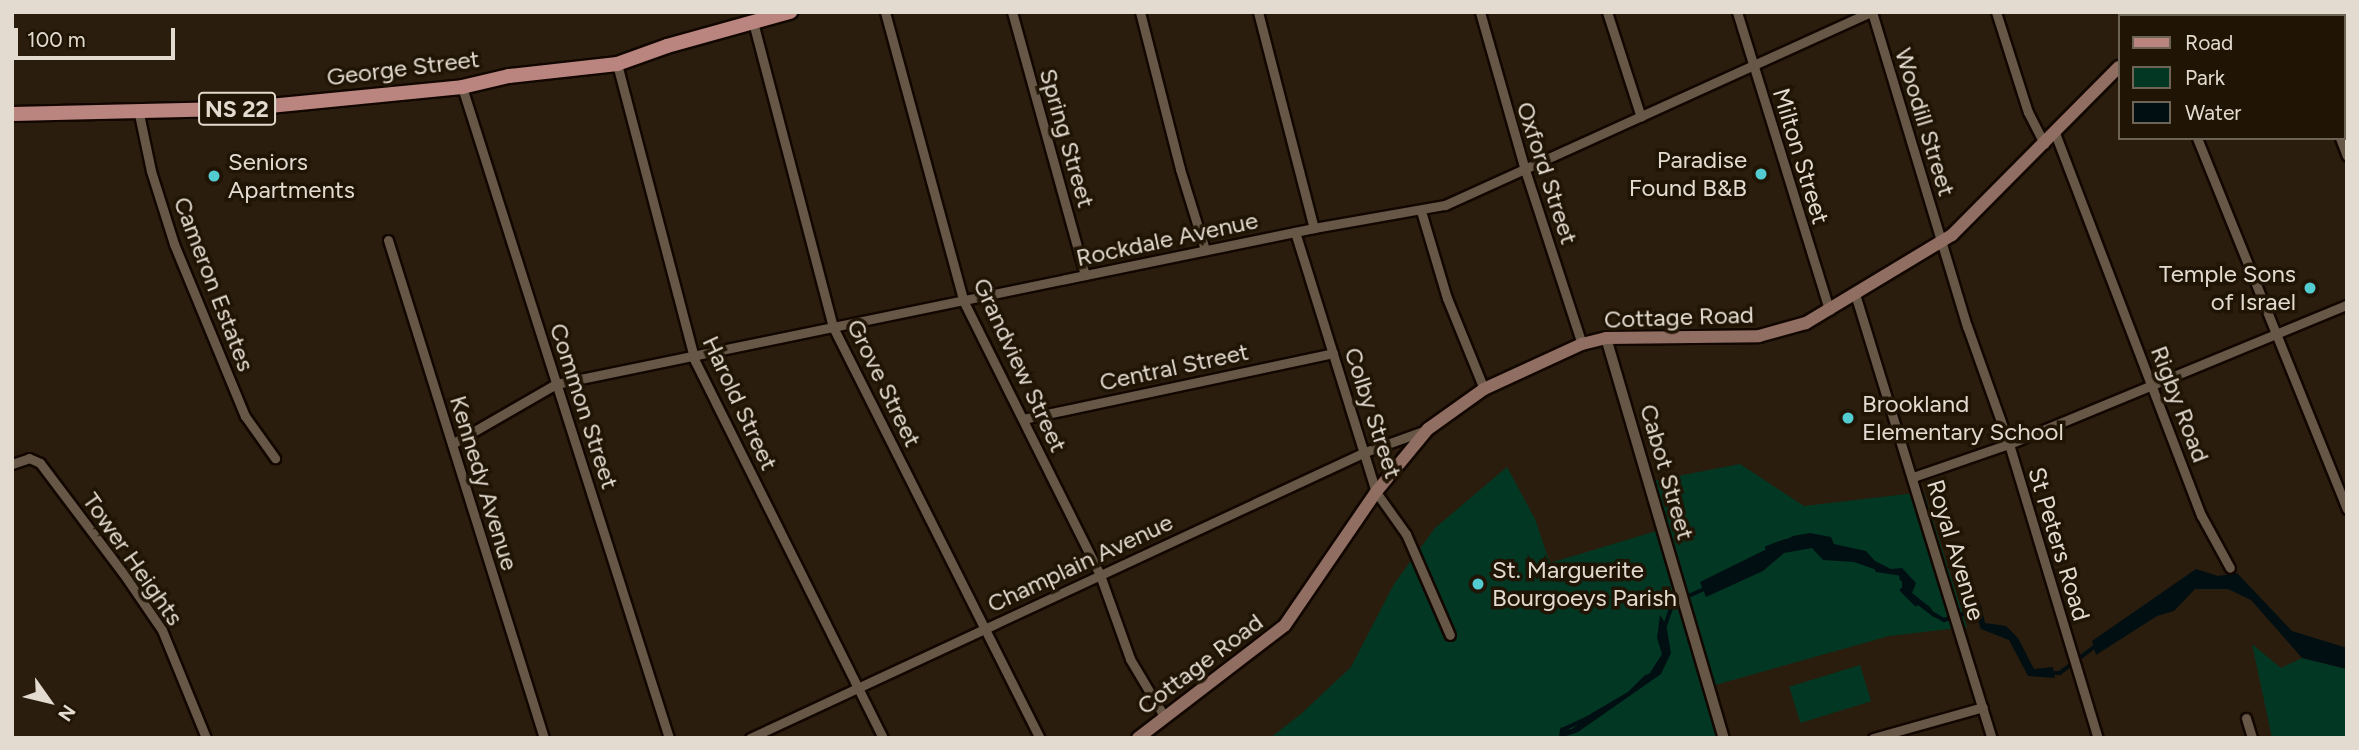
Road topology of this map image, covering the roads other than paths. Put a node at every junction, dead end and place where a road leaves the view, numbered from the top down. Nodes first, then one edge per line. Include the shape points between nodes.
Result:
1 (790, 12) edge
2 (885, 12) edge
3 (1012, 12) edge
4 (1140, 12) edge
5 (1258, 12) edge
6 (1480, 12) edge
7 (1607, 12) edge
8 (1737, 12) edge
9 (1872, 12) edge
10 (1996, 12) edge
11 (753, 22) junction
12 (617, 64) junction
13 (1754, 66) junction
14 (2118, 68) edge
15 (461, 87) junction
16 (12, 114) edge
17 (139, 114) junction
18 (1641, 117) junction
19 (2054, 133) junction
20 (2198, 140) edge
21 (2044, 144) junction
22 (1525, 170) junction
23 (1421, 211) junction
24 (1314, 228) junction
25 (1295, 232) junction
26 (388, 240) dead end
27 (1942, 243) junction
28 (1205, 250) junction
29 (1085, 275) junction
30 (1855, 294) junction
31 (963, 300) junction
32 (2347, 304) edge
33 (1829, 310) junction
34 (833, 327) junction
35 (2276, 334) junction
36 (1606, 338) junction
37 (1582, 344) junction
38 (1333, 353) junction
39 (692, 356) junction
40 (556, 384) junction
41 (2153, 384) junction
42 (1484, 389) junction
43 (1023, 419) junction
44 (1428, 429) junction
45 (2009, 443) junction
46 (452, 444) junction
47 (1365, 452) junction
48 (275, 458) dead end
49 (12, 464) edge
50 (1913, 477) junction
51 (1376, 492) junction
52 (2347, 509) edge
53 (2230, 568) dead end
54 (1100, 575) junction
55 (985, 628) junction
56 (1450, 635) dead end
57 (858, 687) junction
58 (1983, 707) junction
59 (1164, 716) junction
60 (2246, 718) dead end
61 (206, 738) edge
62 (544, 738) edge
63 (669, 738) edge
64 (750, 738) edge
65 (883, 738) edge
66 (1040, 738) edge
67 (1138, 738) edge
68 (1724, 738) edge
69 (1873, 738) edge
70 (1992, 738) edge
71 (2098, 738) edge
72 (2252, 738) edge

1 - 11 main road, George Street / NS 22
2 - 31 street, Grandview Street
3 - 29 street, Spring Street
4 - 28 street
5 - 24 street
6 - 22 street, Oxford Street
7 - 18 street
8 - 13 street, Milton Street
9 - 13 street, Rockdale Avenue
9 - 27 street, Woodill Street
10 - 21 street via 2028,112
11 - 12 main road, George Street / NS 22
11 - 34 street, Grove Street
12 - 15 main road, George Street / NS 22 via 509,76
12 - 39 street, Harold Street
13 - 18 street, Rockdale Avenue
13 - 33 street, Milton Street
14 - 19 main road, Cottage Road
15 - 17 main road, George Street / NS 22
15 - 40 street, Common Street
16 - 17 main road, George Street / NS 22
17 - 48 street, Cameron Estates via 174,244 245,416
18 - 22 street, Rockdale Avenue
19 - 21 main road, Cottage Road
19 - 41 street, Rigby Road
20 - 35 street
21 - 27 main road, Cottage Road
22 - 23 street, Rockdale Avenue
22 - 37 street, Oxford Street
23 - 24 street, Rockdale Avenue
23 - 42 street via 1447,298
24 - 25 street, Rockdale Avenue
25 - 28 street, Rockdale Avenue
25 - 38 street, Colby Street
26 - 46 street, Kennedy Avenue
27 - 30 main road, Cottage Road
27 - 45 street, St Peters Road
28 - 29 street, Rockdale Avenue
29 - 31 street, Rockdale Avenue
30 - 33 main road, Cottage Road
30 - 50 street, Royal Avenue
31 - 34 street, Rockdale Avenue
31 - 43 street, Grandview Street
32 - 35 street
33 - 36 main road, Cottage Road via 1806,323 1759,336
34 - 39 street, Rockdale Avenue
34 - 55 street, Grove Street
35 - 41 street
35 - 52 street
36 - 37 main road, Cottage Road
36 - 68 street, Cabot Street
37 - 42 main road, Cottage Road
38 - 43 street, Central Street
38 - 47 street, Colby Street
39 - 40 street, Rockdale Avenue
39 - 57 street, Harold Street
40 - 46 street, Rockdale Avenue
40 - 63 street, Common Street
41 - 45 street
41 - 53 street, Rigby Road via 2201,515
42 - 44 main road, Cottage Road
43 - 54 street, Grandview Street
44 - 47 street, Champlain Avenue
44 - 51 main road, Cottage Road
45 - 50 street
45 - 71 street, St Peters Road
46 - 62 street, Kennedy Avenue
47 - 51 street, Colby Street
47 - 54 street, Champlain Avenue
49 - 61 street, Tower Heights via 34,459 43,466 162,630
50 - 58 street, Royal Avenue
51 - 56 street, Colby Street via 1406,534
51 - 59 main road, Cottage Road via 1285,625
54 - 55 street, Champlain Avenue
54 - 59 street, Grandview Street via 1123,644
55 - 57 street, Champlain Avenue
55 - 66 street, Grove Street
57 - 64 street, Champlain Avenue
57 - 65 street, Harold Street
58 - 69 street
58 - 70 street, Royal Avenue
59 - 67 main road, Cottage Road
60 - 72 street

